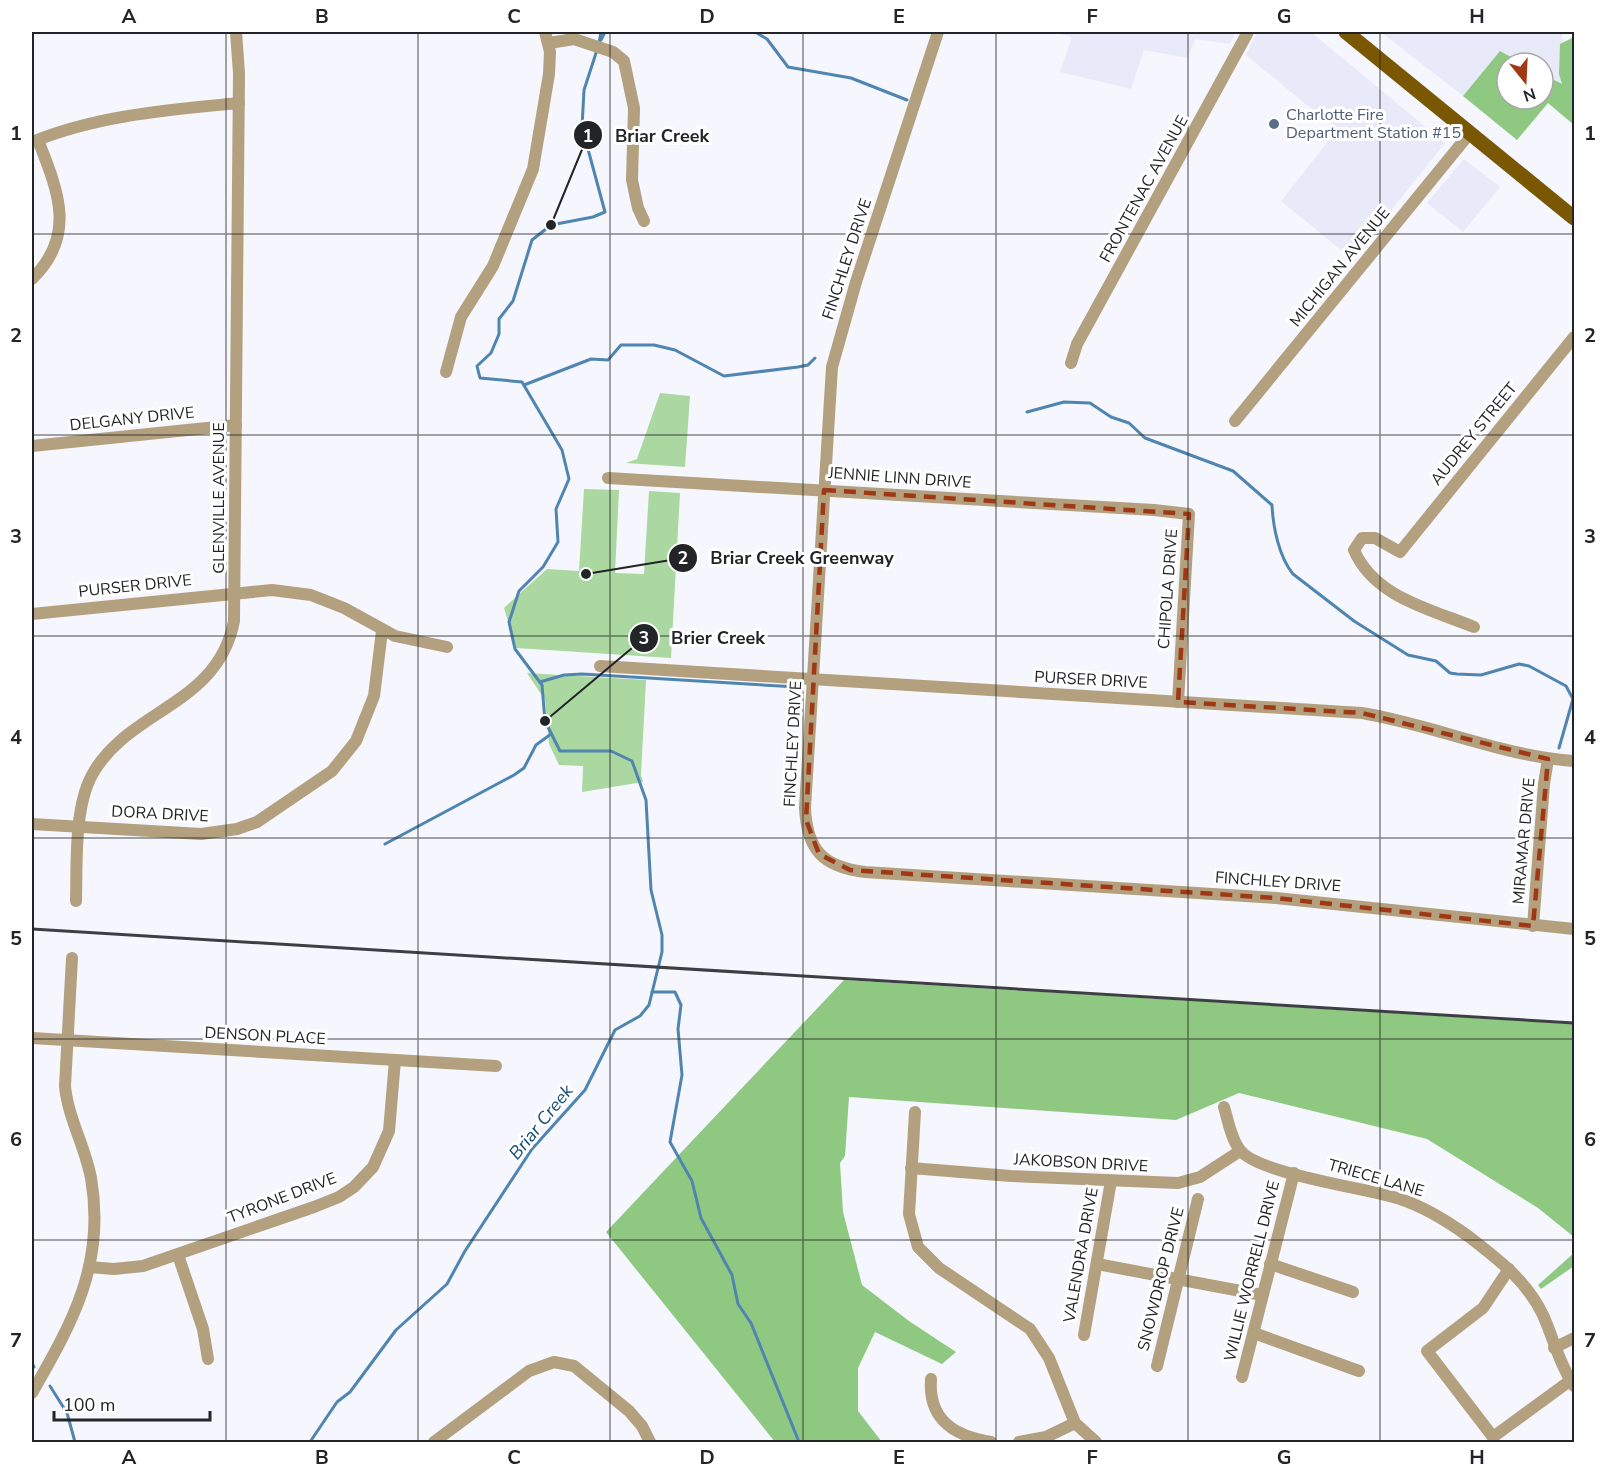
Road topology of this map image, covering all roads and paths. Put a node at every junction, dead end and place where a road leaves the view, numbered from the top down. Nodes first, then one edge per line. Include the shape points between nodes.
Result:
1 (236, 32) edge
2 (938, 32) edge
3 (1248, 32) edge
4 (1351, 34) edge
5 (547, 37) edge
6 (239, 103) junction
7 (1470, 133) junction
8 (35, 141) edge
9 (1575, 218) edge
10 (644, 221) dead end
11 (32, 279) edge
12 (1575, 337) edge
13 (1071, 363) dead end
14 (446, 372) dead end
15 (1235, 421) dead end
16 (236, 425) junction
17 (32, 446) edge
18 (608, 478) dead end
19 (824, 490) junction
20 (1189, 514) joint
21 (235, 592) junction
22 (32, 614) edge
23 (1474, 627) dead end
24 (382, 631) junction
25 (447, 647) dead end
26 (600, 666) dead end
27 (812, 680) junction
28 (1178, 702) junction
29 (1548, 759) junction
30 (1575, 761) edge
31 (32, 824) edge
32 (80, 827) junction
33 (76, 901) dead end
34 (1533, 926) junction
35 (1575, 929) edge
36 (72, 958) dead end
37 (32, 1038) edge
38 (66, 1041) junction
39 (395, 1060) junction
40 (496, 1066) dead end
41 (1224, 1107) dead end
42 (915, 1112) dead end
43 (1240, 1151) junction
44 (911, 1168) junction
45 (1294, 1173) junction
46 (1111, 1181) junction
47 (1198, 1199) dead end
48 (178, 1255) junction
49 (1097, 1264) junction
50 (1270, 1264) junction
51 (89, 1267) junction
52 (1509, 1269) junction
53 (1178, 1280) junction
54 (1353, 1292) dead end
55 (1262, 1295) junction
56 (1254, 1333) junction
57 (1084, 1335) dead end
58 (1575, 1338) edge
59 (1554, 1348) junction
60 (208, 1359) dead end
61 (1157, 1366) dead end
62 (1359, 1371) dead end
63 (1242, 1377) dead end
64 (931, 1380) dead end
65 (1573, 1383) edge
66 (32, 1393) edge
67 (1075, 1423) junction
68 (434, 1443) edge
69 (650, 1443) edge
70 (991, 1443) edge
71 (1019, 1443) edge
72 (1096, 1443) edge

1 - 6 street, GLENVILLE AVENUE
2 - 19 street, FINCHLEY DRIVE via 836,348
3 - 13 street, FRONTENAC AVENUE via 1077,344
4 - 7 main road
5 - 10 street via 608,50 620,56 627,69 634,108 632,180
5 - 14 street via 549,74 533,169 493,266 461,317
6 - 8 street via 105,119
6 - 16 street, GLENVILLE AVENUE
7 - 9 main road
7 - 15 street, MICHIGAN AVENUE
8 - 11 street via 58,192 61,220 51,254
12 - 23 street, AUDREY STREET via 1400,552 1375,538 1362,538 1354,550 1362,568 1388,592
16 - 17 street, DELGANY DRIVE
16 - 21 street, GLENVILLE AVENUE
18 - 19 street, JENNIE LINN DRIVE
19 - 20 street, JENNIE LINN DRIVE
19 - 27 street, FINCHLEY DRIVE
20 - 28 street, CHIPOLA DRIVE
21 - 22 street, PURSER DRIVE
21 - 24 street, PURSER DRIVE via 302,593 344,609
21 - 32 street, GLENVILLE AVENUE via 232,632 217,665 199,685 108,753 87,786
24 - 25 street, PURSER DRIVE
24 - 32 street, DORA DRIVE via 374,696 356,741 332,771 277,811 247,826 218,833
26 - 27 street, PURSER DRIVE
27 - 28 street, PURSER DRIVE
27 - 34 street, FINCHLEY DRIVE via 806,820 814,848 836,867 1370,906
28 - 29 street, PURSER DRIVE via 1362,713
29 - 30 street, PURSER DRIVE
29 - 34 street, MIRAMAR DRIVE
31 - 32 street, DORA DRIVE
32 - 33 street, GLENVILLE AVENUE
34 - 35 street, FINCHLEY DRIVE
36 - 38 street
37 - 38 street, DENSON PLACE
38 - 39 street, DENSON PLACE
38 - 51 street via 67,1104 88,1167 95,1207
39 - 40 street, DENSON PLACE
39 - 48 street, TYRONE DRIVE via 389,1131 373,1167 354,1187 314,1207
41 - 43 street
42 - 44 street
43 - 45 street, TRIECE LANE via 1261,1165
43 - 46 street, JAKOBSON DRIVE via 1212,1171 1189,1181
44 - 46 street, JAKOBSON DRIVE
44 - 67 street via 909,1214 918,1247 939,1268 1030,1329 1049,1358
45 - 50 street, WILLIE WORRELL DRIVE
45 - 52 street, TRIECE LANE via 1419,1207 1453,1226
46 - 49 street, VALENDRA DRIVE
47 - 53 street, SNOWDROP DRIVE
48 - 51 street, TYRONE DRIVE via 133,1268
48 - 60 street via 203,1329
49 - 53 street
49 - 57 street, VALENDRA DRIVE
50 - 54 street
50 - 55 street, WILLIE WORRELL DRIVE
51 - 66 street via 70,1325
52 - 59 street, TRIECE LANE via 1536,1302
52 - 65 street via 1483,1308 1427,1351 1493,1437
53 - 55 street
53 - 61 street, SNOWDROP DRIVE
55 - 56 street, WILLIE WORRELL DRIVE
56 - 62 street
56 - 63 street, WILLIE WORRELL DRIVE
58 - 59 street
59 - 65 street, TRIECE LANE
64 - 70 street via 931,1401 940,1419 967,1436
67 - 71 street via 1046,1437
67 - 72 street
68 - 69 street via 529,1371 554,1362 574,1366 629,1411

